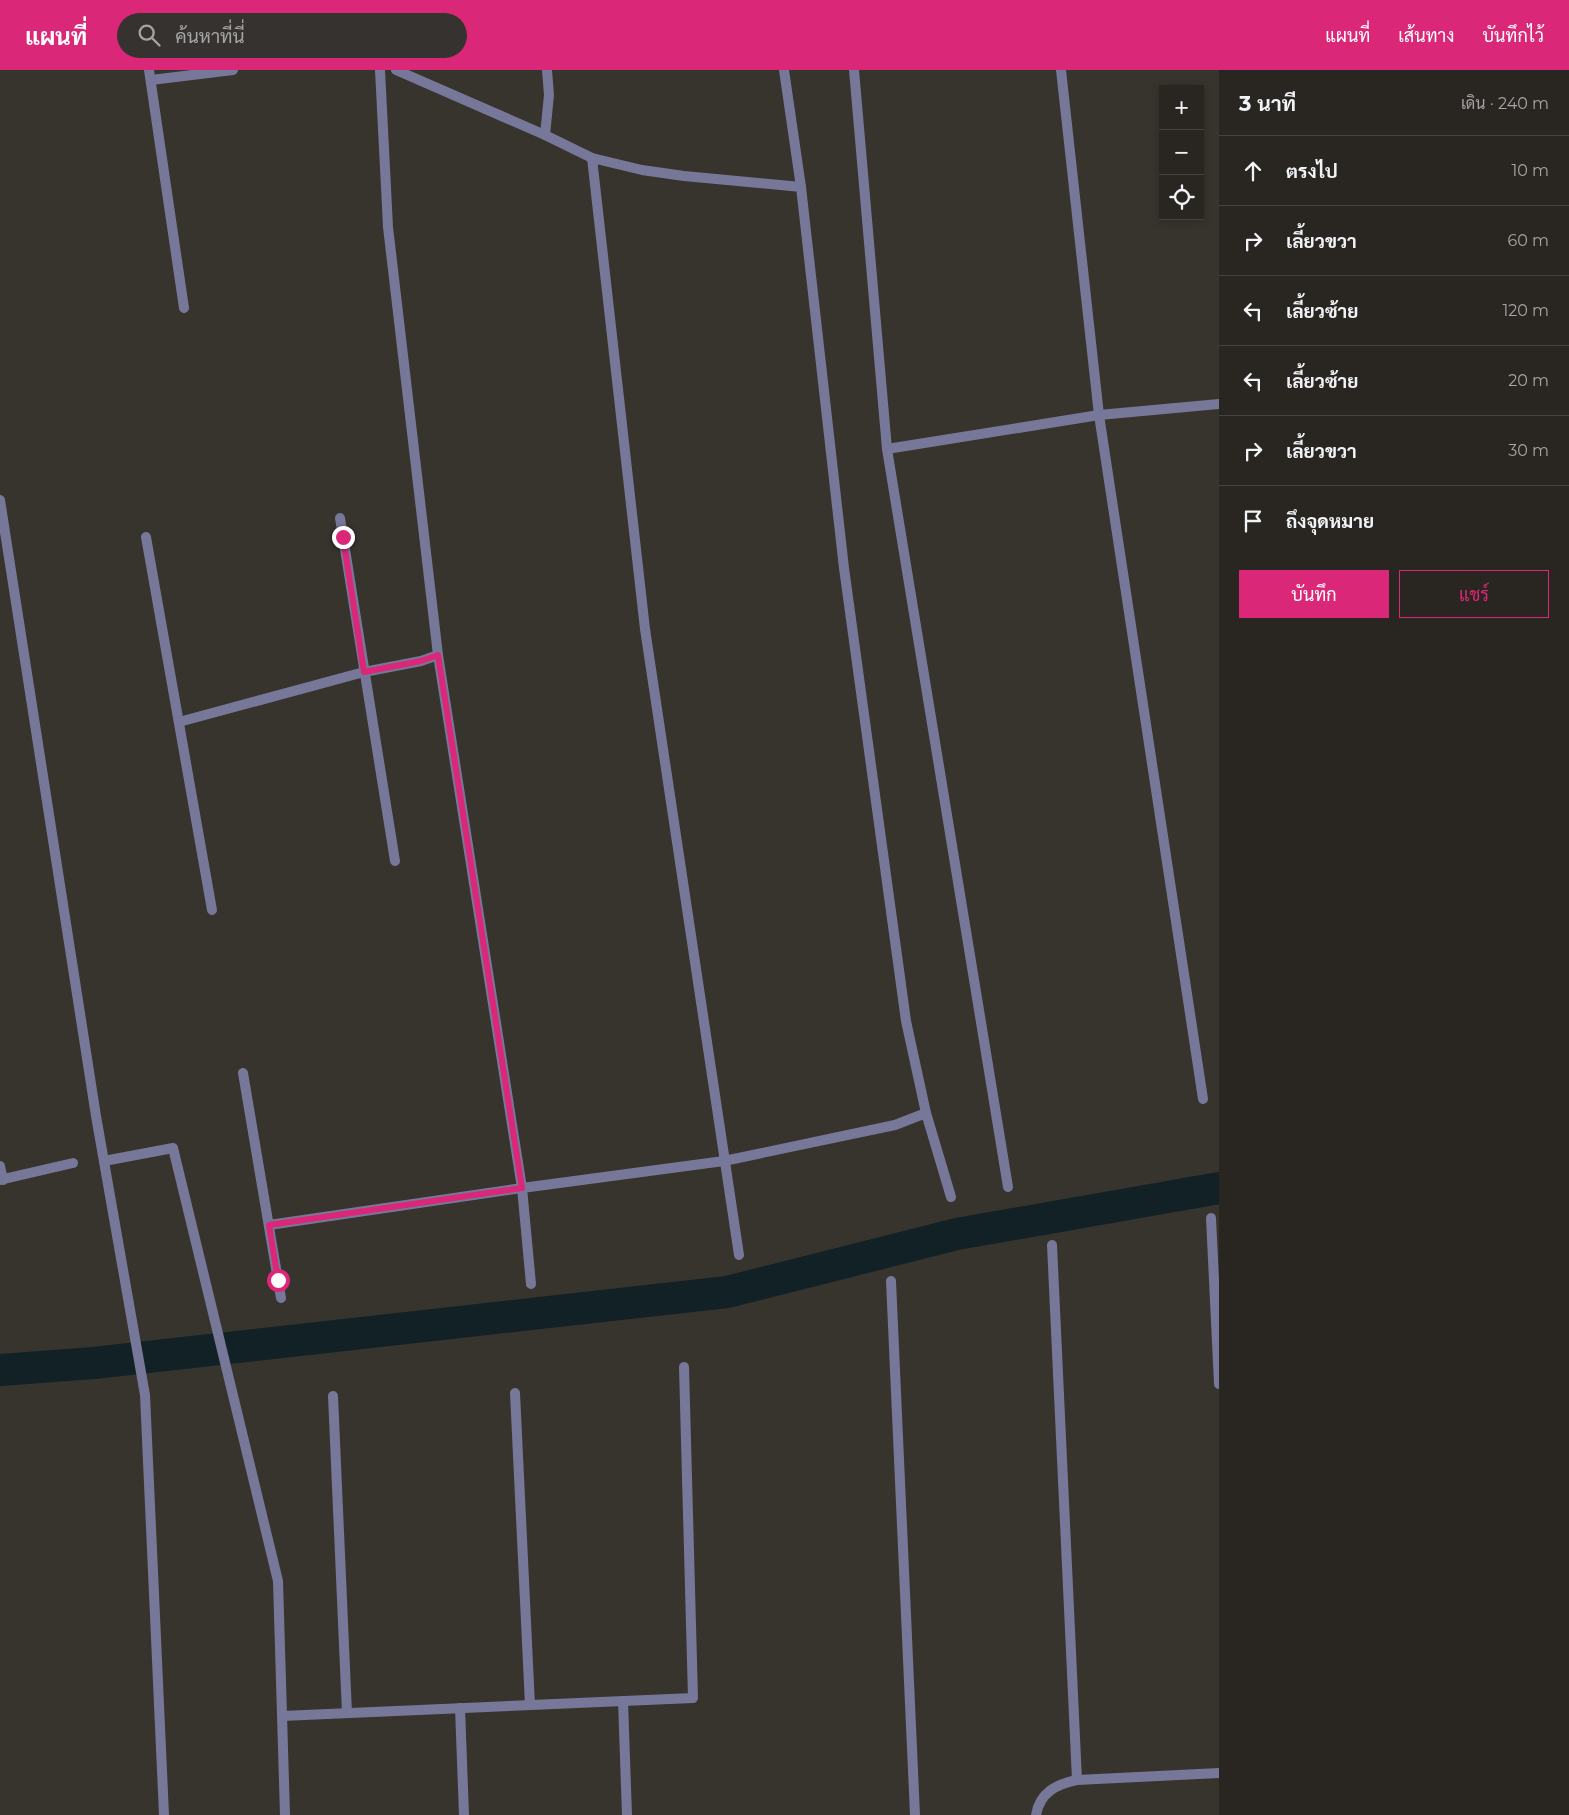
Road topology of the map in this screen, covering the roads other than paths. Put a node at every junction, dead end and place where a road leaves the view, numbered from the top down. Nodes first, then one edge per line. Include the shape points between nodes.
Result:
1 (233, 70) edge
2 (380, 70) edge
3 (396, 70) edge
4 (547, 70) edge
5 (784, 70) edge
6 (854, 70) edge
7 (1061, 70) edge
8 (150, 75) edge
9 (545, 135) junction
10 (592, 158) junction
11 (801, 187) junction
12 (184, 308) dead end
13 (1219, 404) edge
14 (1099, 415) junction
15 (887, 449) junction
16 (0, 500) edge
17 (340, 518) dead end
18 (146, 537) dead end
19 (438, 655) junction
20 (364, 672) junction
21 (179, 722) junction
22 (395, 861) dead end
23 (212, 910) dead end
24 (243, 1073) dead end
25 (1202, 1099) dead end
26 (926, 1113) junction
27 (104, 1161) junction
28 (724, 1161) junction
29 (73, 1163) dead end
30 (0, 1166) edge
31 (1, 1180) edge
32 (1008, 1187) dead end
33 (522, 1188) junction
34 (951, 1197) dead end
35 (1211, 1218) dead end
36 (269, 1225) junction
37 (1052, 1245) dead end
38 (739, 1255) dead end
39 (891, 1281) dead end
40 (531, 1284) dead end
41 (281, 1298) dead end
42 (684, 1368) dead end
43 (1219, 1384) edge
44 (515, 1393) dead end
45 (333, 1396) dead end
46 (623, 1701) junction
47 (530, 1705) junction
48 (460, 1708) junction
49 (347, 1713) junction
50 (282, 1716) junction
51 (1219, 1773) edge
52 (1077, 1780) junction
53 (164, 1815) edge
54 (285, 1815) edge
55 (464, 1815) edge
56 (627, 1815) edge
57 (915, 1815) edge
58 (1036, 1815) edge

1 - 8 street
2 - 19 street via 388,228
3 - 9 street
4 - 9 street via 549,95
5 - 11 street
6 - 15 street
7 - 14 street
8 - 12 street
9 - 10 street
10 - 11 street via 676,175
10 - 28 street via 645,629
11 - 26 street via 844,568 904,1011
13 - 14 street
14 - 15 street
14 - 25 street
15 - 32 street
16 - 27 street
17 - 20 street
18 - 21 street
19 - 20 street
19 - 33 street
20 - 21 street
20 - 22 street
21 - 23 street
24 - 36 street
26 - 28 street via 895,1125
26 - 34 street
27 - 50 street via 173,1148 278,1581
27 - 53 street via 145,1395
28 - 33 street
28 - 38 street
29 - 31 street
30 - 31 street
33 - 36 street
33 - 40 street
35 - 43 street
36 - 41 street
37 - 52 street
39 - 57 street
42 - 46 street via 693,1698
44 - 47 street
45 - 49 street
46 - 47 street
46 - 56 street
47 - 48 street
48 - 49 street
48 - 55 street
49 - 50 street
50 - 54 street
51 - 52 street
52 - 58 street via 1046,1793

